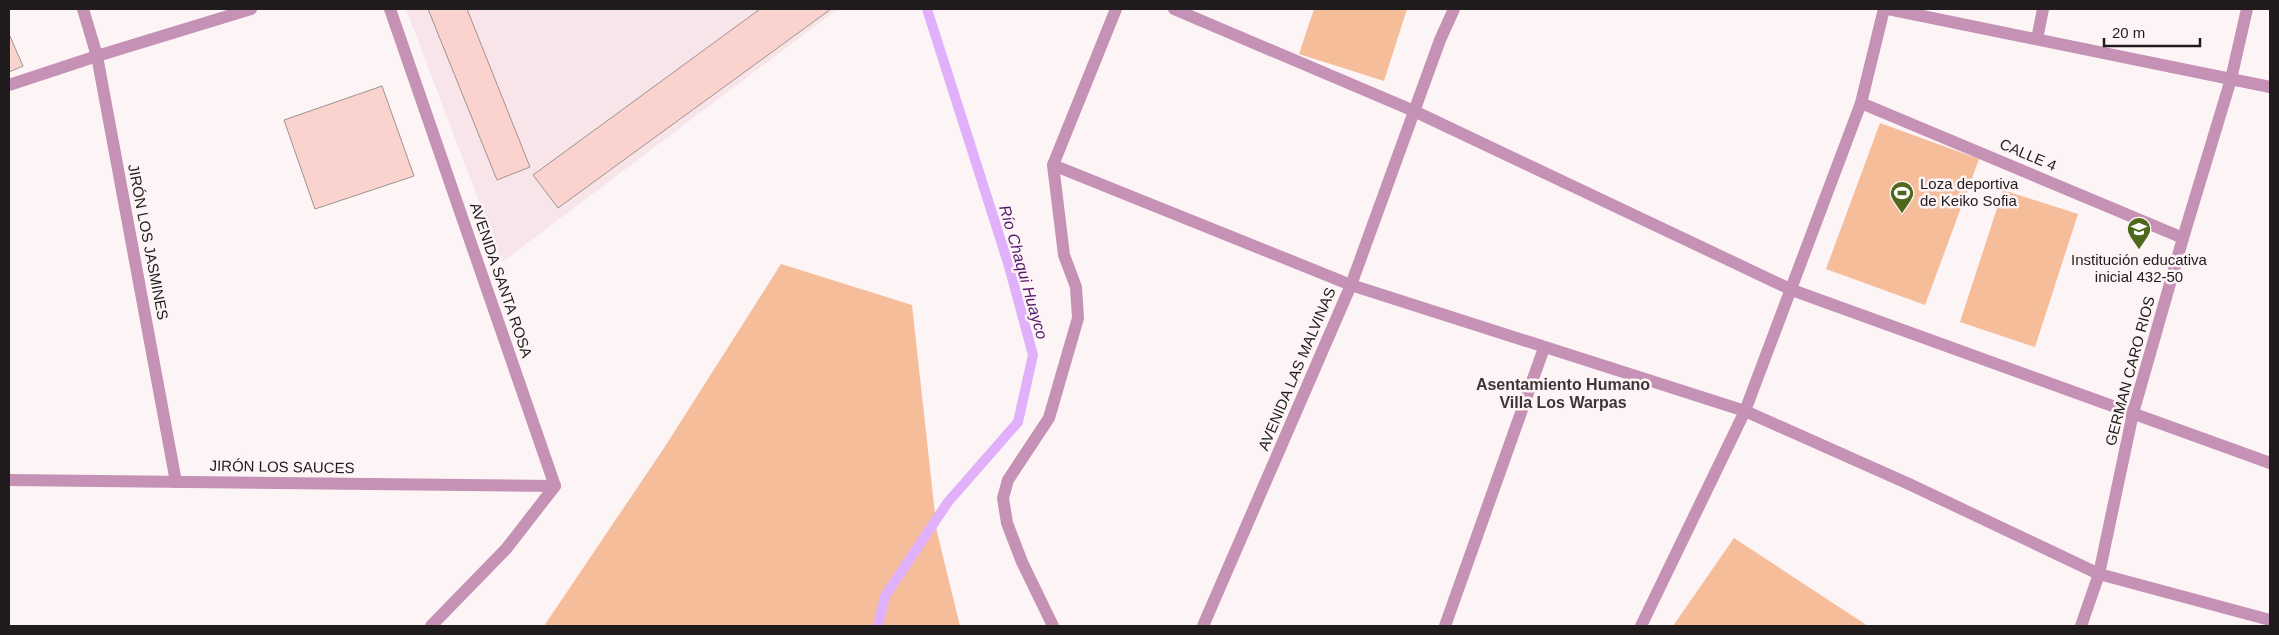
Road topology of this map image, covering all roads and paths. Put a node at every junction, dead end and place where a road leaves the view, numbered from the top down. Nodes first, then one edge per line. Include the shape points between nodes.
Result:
1 (83, 9) edge
2 (251, 9) edge
3 (390, 9) edge
4 (1116, 9) edge
5 (1174, 9) edge
6 (1454, 9) edge
7 (1886, 9) edge
8 (2042, 9) edge
9 (2246, 9) edge
10 (2037, 39) junction
11 (97, 56) junction
12 (2232, 79) junction
13 (9, 85) edge
14 (2270, 87) edge
15 (1861, 103) junction
16 (1414, 112) junction
17 (1053, 165) junction
18 (2183, 238) junction
19 (1351, 285) junction
20 (1792, 290) junction
21 (1544, 348) junction
22 (1745, 411) junction
23 (2133, 413) junction
24 (2270, 463) edge
25 (9, 480) edge
26 (176, 482) junction
27 (555, 486) junction
28 (2099, 574) junction
29 (2270, 620) edge
30 (431, 626) edge
31 (1054, 626) edge
32 (1203, 626) edge
33 (1445, 626) edge
34 (1641, 626) edge
35 (2081, 626) edge

1 - 11 street, JIRÓN LOS JASMINES
2 - 11 street
3 - 27 street, AVENIDA SANTA ROSA
4 - 17 street
5 - 16 street
6 - 16 street, AVENIDA LAS MALVINAS
7 - 10 street
7 - 15 street
8 - 10 street
9 - 12 street, GERMAN CARO RIOS
10 - 12 street
11 - 13 street
11 - 26 street, JIRÓN LOS JASMINES
12 - 14 street
12 - 18 street, GERMAN CARO RIOS
15 - 18 street, CALLE 4
15 - 20 street
16 - 19 street, AVENIDA LAS MALVINAS
16 - 20 street
17 - 19 street
17 - 31 street via 1064,255 1076,287 1078,318 1049,418 1008,480 1003,498 1007,523 1022,562
18 - 23 street, GERMAN CARO RIOS
19 - 21 street
19 - 32 street, AVENIDA LAS MALVINAS
20 - 22 street
20 - 23 street
21 - 22 street
21 - 33 street
22 - 28 street
22 - 34 street
23 - 24 street
23 - 28 street, GERMAN CARO RIOS
25 - 26 street, JIRÓN LOS SAUCES
26 - 27 street, JIRÓN LOS SAUCES
27 - 30 street via 506,549
28 - 29 street
28 - 35 street, GERMAN CARO RIOS

